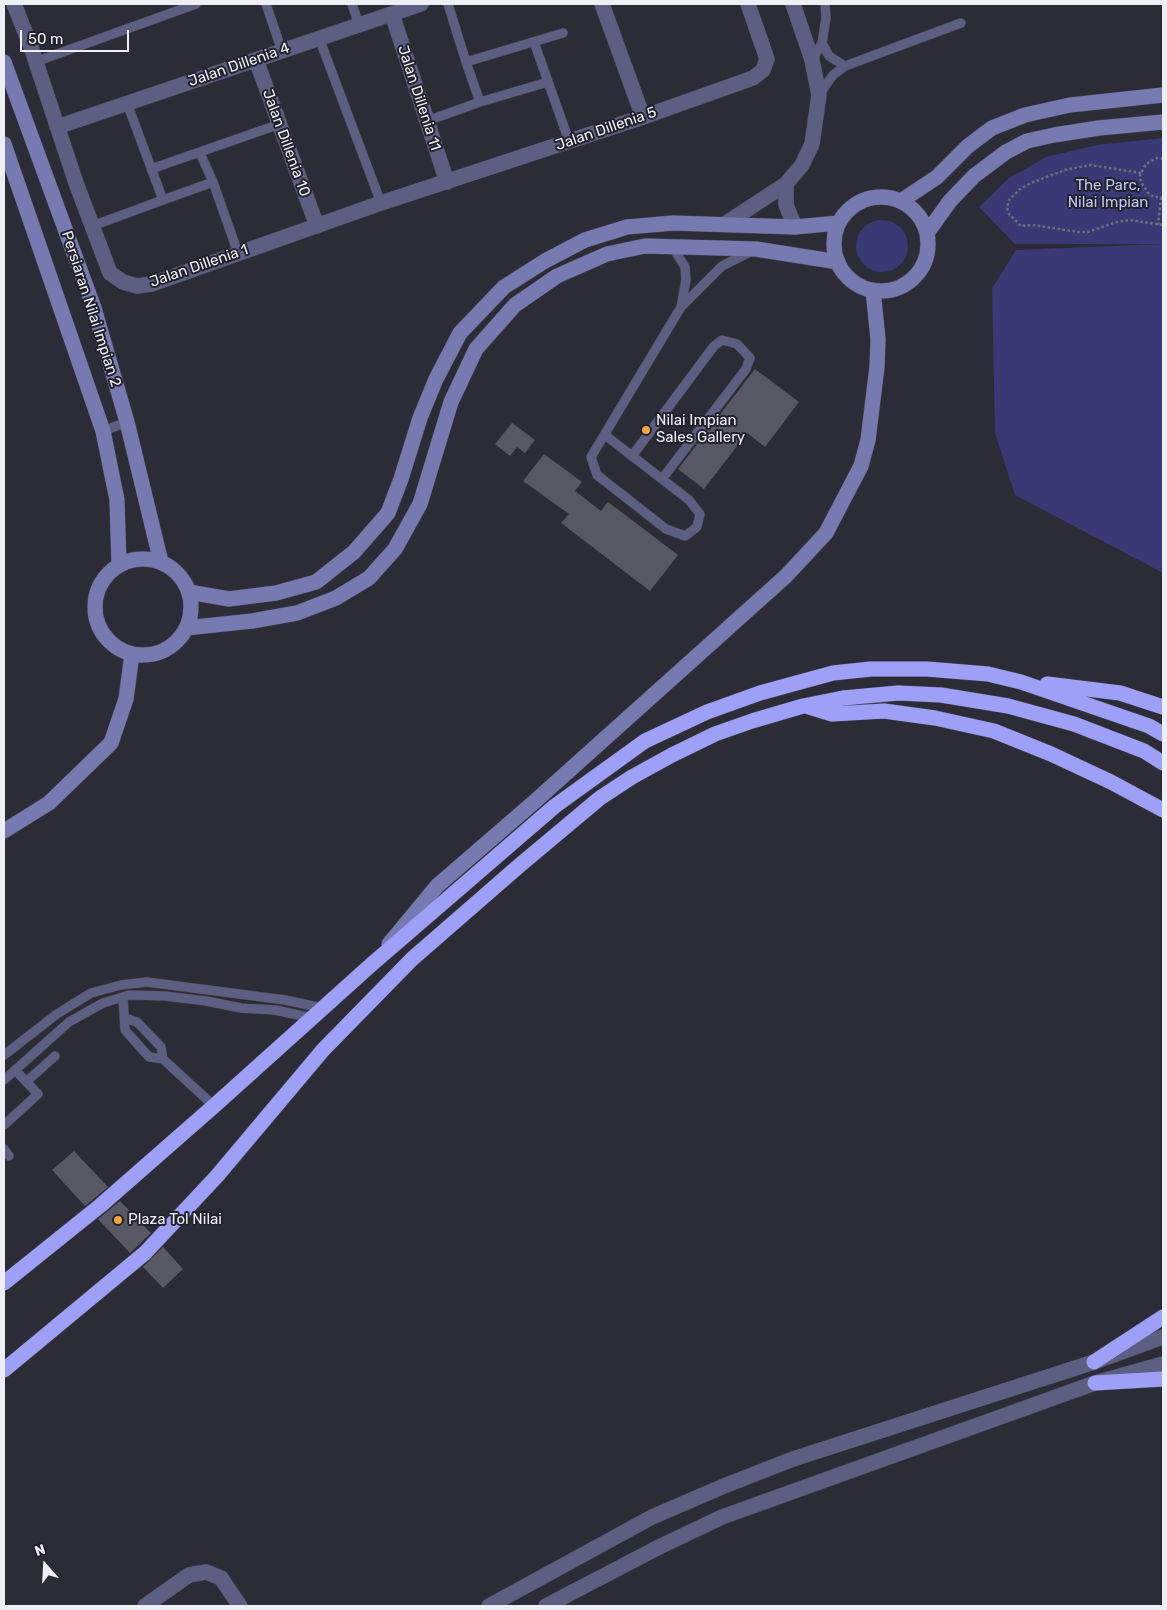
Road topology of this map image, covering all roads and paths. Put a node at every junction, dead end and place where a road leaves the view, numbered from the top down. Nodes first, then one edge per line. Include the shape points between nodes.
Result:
1 (14, 4) edge
2 (196, 4) edge
3 (266, 4) edge
4 (352, 4) edge
5 (422, 4) edge
6 (448, 4) edge
7 (602, 4) edge
8 (748, 4) edge
9 (793, 4) edge
10 (825, 4) edge
11 (392, 14) junction
12 (962, 23) dead end
13 (359, 25) junction
14 (563, 33) dead end
15 (320, 38) junction
16 (534, 42) junction
17 (822, 43) junction
18 (282, 51) junction
19 (256, 60) junction
20 (812, 60) junction
21 (35, 62) junction
22 (466, 62) junction
23 (845, 66) junction
24 (5, 69) edge
25 (548, 82) junction
26 (1163, 95) edge
27 (819, 96) junction
28 (480, 102) junction
29 (127, 104) junction
30 (642, 117) junction
31 (427, 121) junction
32 (1163, 122) edge
33 (280, 124) junction
34 (57, 127) junction
35 (569, 142) junction
36 (4, 144) edge
37 (200, 153) junction
38 (1163, 158) edge
39 (152, 169) junction
40 (1141, 173) junction
41 (213, 182) junction
42 (447, 182) junction
43 (786, 184) junction
44 (1162, 198) edge
45 (163, 200) junction
46 (901, 201) junction
47 (381, 203) junction
48 (839, 223) junction
49 (725, 224) junction
50 (1158, 224) junction
51 (1163, 225) edge
52 (92, 226) junction
53 (317, 226) junction
54 (795, 227) junction
55 (927, 233) junction
56 (672, 246) junction
57 (756, 248) junction
58 (238, 253) junction
59 (838, 262) junction
60 (873, 290) junction
61 (681, 307) junction
62 (127, 422) junction
63 (103, 430) junction
64 (605, 435) junction
65 (632, 456) junction
66 (662, 480) junction
67 (161, 562) junction
68 (118, 565) junction
69 (189, 592) junction
70 (186, 628) junction
71 (132, 654) junction
72 (1021, 682) junction
73 (803, 706) junction
74 (1163, 706) edge
75 (1163, 734) edge
76 (1163, 763) edge
77 (1163, 810) edge
78 (4, 831) edge
79 (372, 964) junction
80 (123, 996) junction
81 (318, 1013) junction
82 (125, 1018) junction
83 (4, 1055) edge
84 (55, 1056) dead end
85 (163, 1059) junction
86 (15, 1070) junction
87 (4, 1080) edge
88 (26, 1082) junction
89 (214, 1106) junction
90 (4, 1125) edge
91 (4, 1283) edge
92 (1163, 1317) edge
93 (1163, 1337) edge
94 (1094, 1362) junction
95 (1163, 1364) edge
96 (4, 1370) edge
97 (1163, 1379) edge
98 (1095, 1383) junction
99 (145, 1606) edge
100 (240, 1606) edge
101 (489, 1606) edge
102 (546, 1606) edge

1 - 21 street, Jalan Dillenia 1
2 - 21 lane
3 - 18 lane
4 - 13 lane
5 - 11 street, Jalan Dillenia 4
6 - 22 lane
7 - 30 street
8 - 30 street, Jalan Dillenia 5 via 765,64 753,78
9 - 20 street
10 - 17 lane
11 - 13 street, Jalan Dillenia 4
11 - 31 street, Jalan Dillenia 11
12 - 23 lane
13 - 15 street, Jalan Dillenia 4
14 - 16 lane
15 - 18 street, Jalan Dillenia 4
15 - 47 lane
16 - 22 lane
16 - 25 lane
17 - 20 lane
17 - 23 lane via 829,56
18 - 19 street, Jalan Dillenia 4
19 - 29 street, Jalan Dillenia 4
19 - 33 street, Jalan Dillenia 10
20 - 27 street
21 - 34 street, Jalan Dillenia 1
22 - 28 lane
23 - 27 lane via 833,75
24 - 62 street, Persiaran Nilai Impian 2 via 94,308
25 - 28 lane
25 - 35 lane
26 - 46 street via 1070,105 1025,115 992,128 968,146 938,177
27 - 43 street via 812,144 802,164
28 - 31 lane
29 - 34 street, Jalan Dillenia 4
29 - 39 lane
30 - 35 street, Jalan Dillenia 5
31 - 42 street, Jalan Dillenia 11
32 - 55 street via 1099,128 1027,141 974,176 950,201
33 - 37 lane
33 - 53 street, Jalan Dillenia 10
34 - 52 street, Jalan Dillenia 1
35 - 42 street, Jalan Dillenia 5
36 - 63 street, Persiaran Nilai Impian 2
37 - 39 lane
37 - 41 lane
38 - 40 path via 1151,160
39 - 45 lane
40 - 44 path via 1140,182 1148,194
40 - 50 path via 1090,165 1065,170 1020,189 1009,200 1007,208 1021,226 1088,232 1130,220
41 - 45 lane
41 - 58 lane
42 - 47 street, Jalan Dillenia 1
43 - 49 street
43 - 54 street via 786,205
44 - 50 path
45 - 52 lane
46 - 48 street via 887,197 872,198 847,211
46 - 55 street via 918,214
47 - 53 street, Jalan Dillenia 1
48 - 54 street
48 - 59 street via 834,249
49 - 54 street
49 - 69 street via 673,223 628,227 585,240 504,287 460,334 420,418 388,513 354,552 316,582 276,593 229,599
50 - 51 path
52 - 58 street, Jalan Dillenia 1 via 110,273 137,286 152,284
53 - 58 street, Jalan Dillenia 1
55 - 60 street via 926,258 912,280 900,287
56 - 57 street
56 - 61 lane via 684,267 686,280
56 - 70 street via 645,246 607,254 557,276 515,305 476,348 450,402 420,504 395,549 369,578 336,598 297,613
57 - 59 street
57 - 61 lane via 722,266
59 - 60 street via 852,280
60 - 79 street via 878,339 868,440 860,466 826,533 786,576 437,886
61 - 64 lane
62 - 63 lane
62 - 67 street, Persiaran Nilai Impian 2
63 - 68 street, Persiaran Nilai Impian 2 via 117,500
64 - 65 lane
64 - 66 lane via 590,457 597,475 666,528 685,536 696,527 700,514 689,500
65 - 66 lane
65 - 66 lane via 714,346 722,340 737,344 750,358 746,369
67 - 68 street via 147,558 132,559
67 - 69 street via 174,569
68 - 71 street via 99,586 95,614 107,640
69 - 70 street via 191,604
70 - 71 street via 177,641 164,650
71 - 78 street via 126,699 111,743 49,803
72 - 74 highway via 1120,693
72 - 75 highway
72 - 79 highway via 988,674 871,669 833,673 707,712 645,741 555,806
73 - 76 highway via 842,698 898,693 941,695 1008,706 1074,724
73 - 77 highway via 832,714 884,711 994,731 1111,782
73 - 96 highway via 716,734 632,777 600,798 412,959 322,1050 217,1176 145,1253
79 - 81 highway
80 - 81 lane via 165,996 241,1008
80 - 82 lane
80 - 86 lane via 69,1022
81 - 83 lane via 285,1000 147,982 121,985 91,993
81 - 89 highway
82 - 85 lane via 137,1022 161,1047
82 - 85 lane via 124,1030 149,1057
84 - 88 lane
85 - 89 lane
86 - 87 lane
86 - 88 lane
88 - 90 lane via 38,1094
89 - 91 highway via 101,1205
92 - 94 highway
93 - 94 street
94 - 101 street via 793,1460 724,1486 652,1517
95 - 98 street
97 - 98 highway
98 - 102 street via 722,1517
99 - 100 street via 189,1575 206,1572 221,1578

